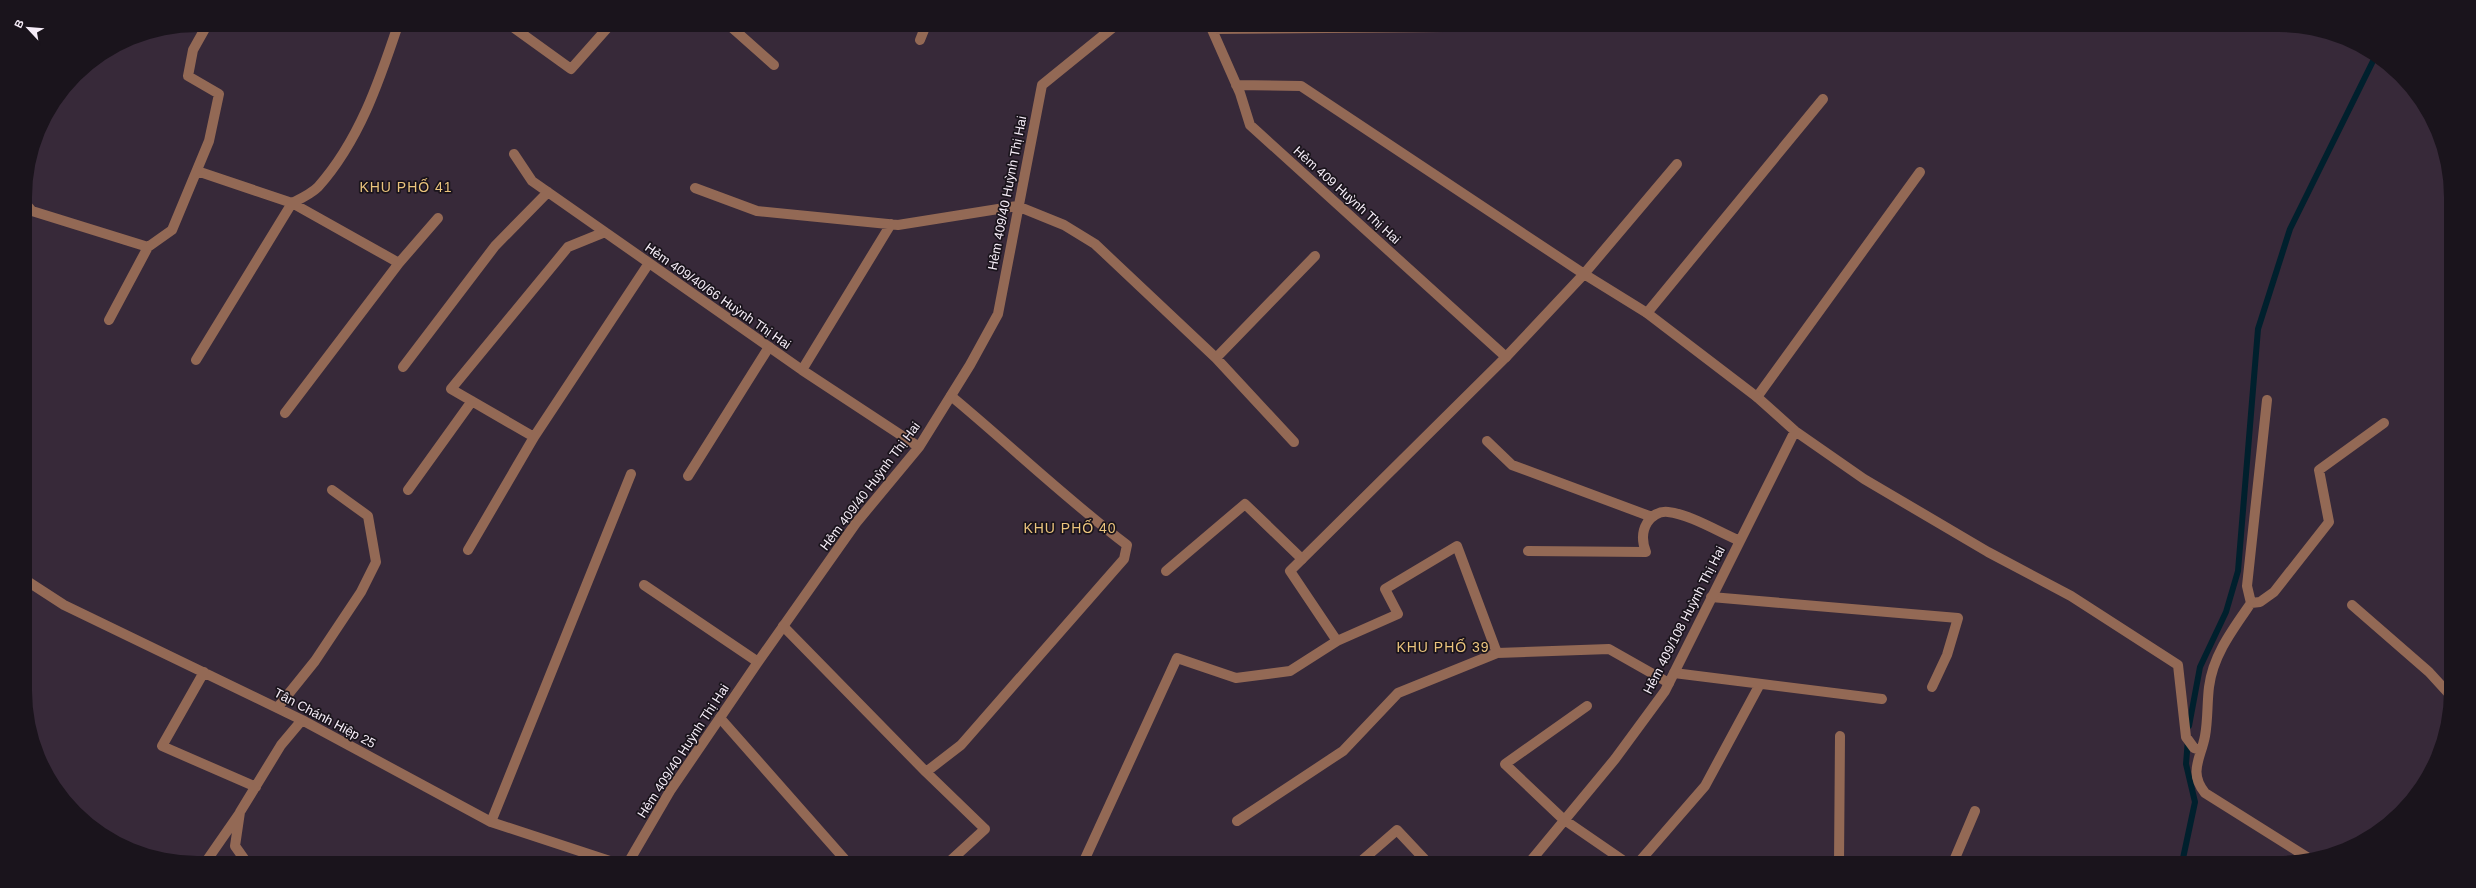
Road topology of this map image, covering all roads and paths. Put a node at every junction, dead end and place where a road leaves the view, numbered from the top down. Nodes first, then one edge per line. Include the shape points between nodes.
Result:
1 (203, 32) edge
2 (396, 32) edge
3 (520, 32) edge
4 (604, 32) edge
5 (737, 32) edge
6 (923, 32) edge
7 (1107, 32) edge
8 (1213, 32) edge
9 (920, 40) dead end
10 (774, 65) dead end
11 (1236, 85) junction
12 (1823, 99) dead end
13 (514, 154) dead end
14 (1677, 164) dead end
15 (196, 171) junction
16 (1920, 172) dead end
17 (695, 188) dead end
18 (548, 192) junction
19 (292, 203) junction
20 (1017, 206) junction
21 (32, 211) edge
22 (438, 218) dead end
23 (891, 224) junction
24 (605, 232) junction
25 (148, 247) junction
26 (1315, 256) dead end
27 (400, 263) junction
28 (649, 263) junction
29 (1584, 274) junction
30 (1647, 313) junction
31 (109, 320) dead end
32 (769, 347) junction
33 (1506, 357) junction
34 (1216, 358) junction
35 (196, 360) dead end
36 (403, 367) dead end
37 (802, 370) junction
38 (951, 396) junction
39 (1757, 396) junction
40 (2267, 400) dead end
41 (472, 401) junction
42 (285, 413) dead end
43 (2384, 423) dead end
44 (1795, 431) junction
45 (534, 437) junction
46 (1487, 441) dead end
47 (1294, 442) dead end
48 (919, 447) junction
49 (631, 474) dead end
50 (688, 476) dead end
51 (332, 490) dead end
52 (408, 490) dead end
53 (1652, 517) junction
54 (1740, 541) junction
55 (468, 550) dead end
56 (1528, 551) dead end
57 (1302, 559) junction
58 (1166, 571) dead end
59 (32, 584) edge
60 (644, 584) dead end
61 (1711, 597) junction
62 (2251, 603) junction
63 (2352, 605) dead end
64 (783, 626) junction
65 (1337, 641) junction
66 (1497, 653) junction
67 (758, 662) junction
68 (204, 672) junction
69 (1674, 673) junction
70 (1668, 683) junction
71 (1760, 684) junction
72 (1932, 687) dead end
73 (2444, 688) edge
74 (1882, 699) dead end
75 (1587, 706) dead end
76 (278, 707) junction
77 (720, 718) junction
78 (302, 720) junction
79 (1840, 736) dead end
80 (2200, 750) junction
81 (926, 772) junction
82 (256, 787) junction
83 (1975, 811) dead end
84 (240, 812) junction
85 (1563, 820) junction
86 (1238, 821) dead end
87 (491, 822) junction
88 (2303, 855) edge
89 (210, 856) edge
90 (242, 856) edge
91 (595, 856) edge
92 (632, 856) edge
93 (842, 856) edge
94 (956, 856) edge
95 (1086, 856) edge
96 (1367, 856) edge
97 (1421, 856) edge
98 (1535, 856) edge
99 (1617, 856) edge
100 (1646, 856) edge
101 (1839, 856) edge
102 (1956, 856) edge

1 - 15 street via 193,50 188,76 219,94 209,141
2 - 19 street via 377,88 348,145 317,188
3 - 4 street via 571,69
5 - 10 street
6 - 9 street
7 - 20 street, Hẻm 409/40 Huỳnh Thị Hai via 1042,85
8 - 11 street, Hẻm 409 Huỳnh Thị Hai
11 - 29 street via 1301,86
11 - 33 street, Hẻm 409 Huỳnh Thị Hai via 1250,125
12 - 30 street
13 - 18 street, Hẻm 409/40/66 Huỳnh Thị Hai via 532,181
14 - 29 street
15 - 19 street
15 - 25 street via 172,230
16 - 39 street
17 - 23 street via 757,211
18 - 24 street, Hẻm 409/40/66 Huỳnh Thị Hai
18 - 36 street via 495,246
19 - 27 street
19 - 35 street
20 - 23 street
20 - 34 street via 1064,225 1095,244
20 - 38 street, Hẻm 409/40 Huỳnh Thị Hai via 998,314
21 - 25 street
22 - 27 street
23 - 37 street
24 - 28 street, Hẻm 409/40/66 Huỳnh Thị Hai
24 - 41 street via 568,247 451,389
25 - 31 street
26 - 34 street
27 - 42 street
28 - 32 street, Hẻm 409/40/66 Huỳnh Thị Hai
28 - 45 street
29 - 30 street
29 - 33 street
30 - 39 street
32 - 37 street, Hẻm 409/40/66 Huỳnh Thị Hai
32 - 50 street
33 - 57 street
34 - 47 street
37 - 48 street, Hẻm 409/40/66 Huỳnh Thị Hai
38 - 48 street, Hẻm 409/40 Huỳnh Thị Hai
38 - 81 street via 1096,522 1127,545 1124,559 960,745
39 - 44 street
40 - 62 street via 2247,586
41 - 45 street
41 - 52 street
43 - 62 street via 2319,470 2329,522 2274,592 2260,602
44 - 54 street, Hẻm 409/108 Huỳnh Thị Hai
44 - 80 street via 1864,479 1994,555 2071,596 2178,665 2188,740 2194,748
45 - 55 street
46 - 53 street via 1512,465
48 - 64 street, Hẻm 409/40 Huỳnh Thị Hai via 856,523
49 - 87 street
51 - 76 street via 368,516 376,562 361,592 319,655
53 - 54 street via 1662,512 1673,513
53 - 56 street via 1642,533 1646,552
54 - 61 street, Hẻm 409/108 Huỳnh Thị Hai
57 - 58 street via 1245,504
57 - 65 street via 1290,571
59 - 68 street, Tân Chánh Hiệp 25 via 64,604
60 - 67 street
61 - 69 street, Hẻm 409/108 Huỳnh Thị Hai
61 - 72 street via 1958,618 1947,655
62 - 80 street via 2231,632 2215,663 2209,686 2205,735
63 - 73 street via 2429,672
64 - 67 street, Hẻm 409/40 Huỳnh Thị Hai
64 - 81 street
65 - 66 street via 1398,614 1385,588 1457,546
65 - 95 street via 1290,671 1236,678 1177,658
66 - 70 street via 1609,649
66 - 86 street via 1398,693 1343,751
67 - 77 street, Hẻm 409/40 Huỳnh Thị Hai
68 - 76 street, Tân Chánh Hiệp 25
68 - 82 street via 162,746
69 - 70 street, Hẻm 409/108 Huỳnh Thị Hai
69 - 71 street
70 - 85 street, Hẻm 409/108 Huỳnh Thị Hai via 1615,759
71 - 74 street
71 - 100 street via 1704,786
75 - 85 street via 1505,764
76 - 78 street, Tân Chánh Hiệp 25
77 - 92 street, Hẻm 409/40 Huỳnh Thị Hai via 670,791
77 - 93 street
78 - 82 street via 281,745
78 - 87 street, Tân Chánh Hiệp 25
79 - 101 street
80 - 88 street via 2195,773 2205,793
81 - 94 street via 985,829
82 - 84 street
83 - 102 street
84 - 89 street
84 - 90 street via 235,846
85 - 98 street, Hẻm 409/108 Huỳnh Thị Hai
85 - 99 street
87 - 91 street, Tân Chánh Hiệp 25
96 - 97 street via 1397,830

